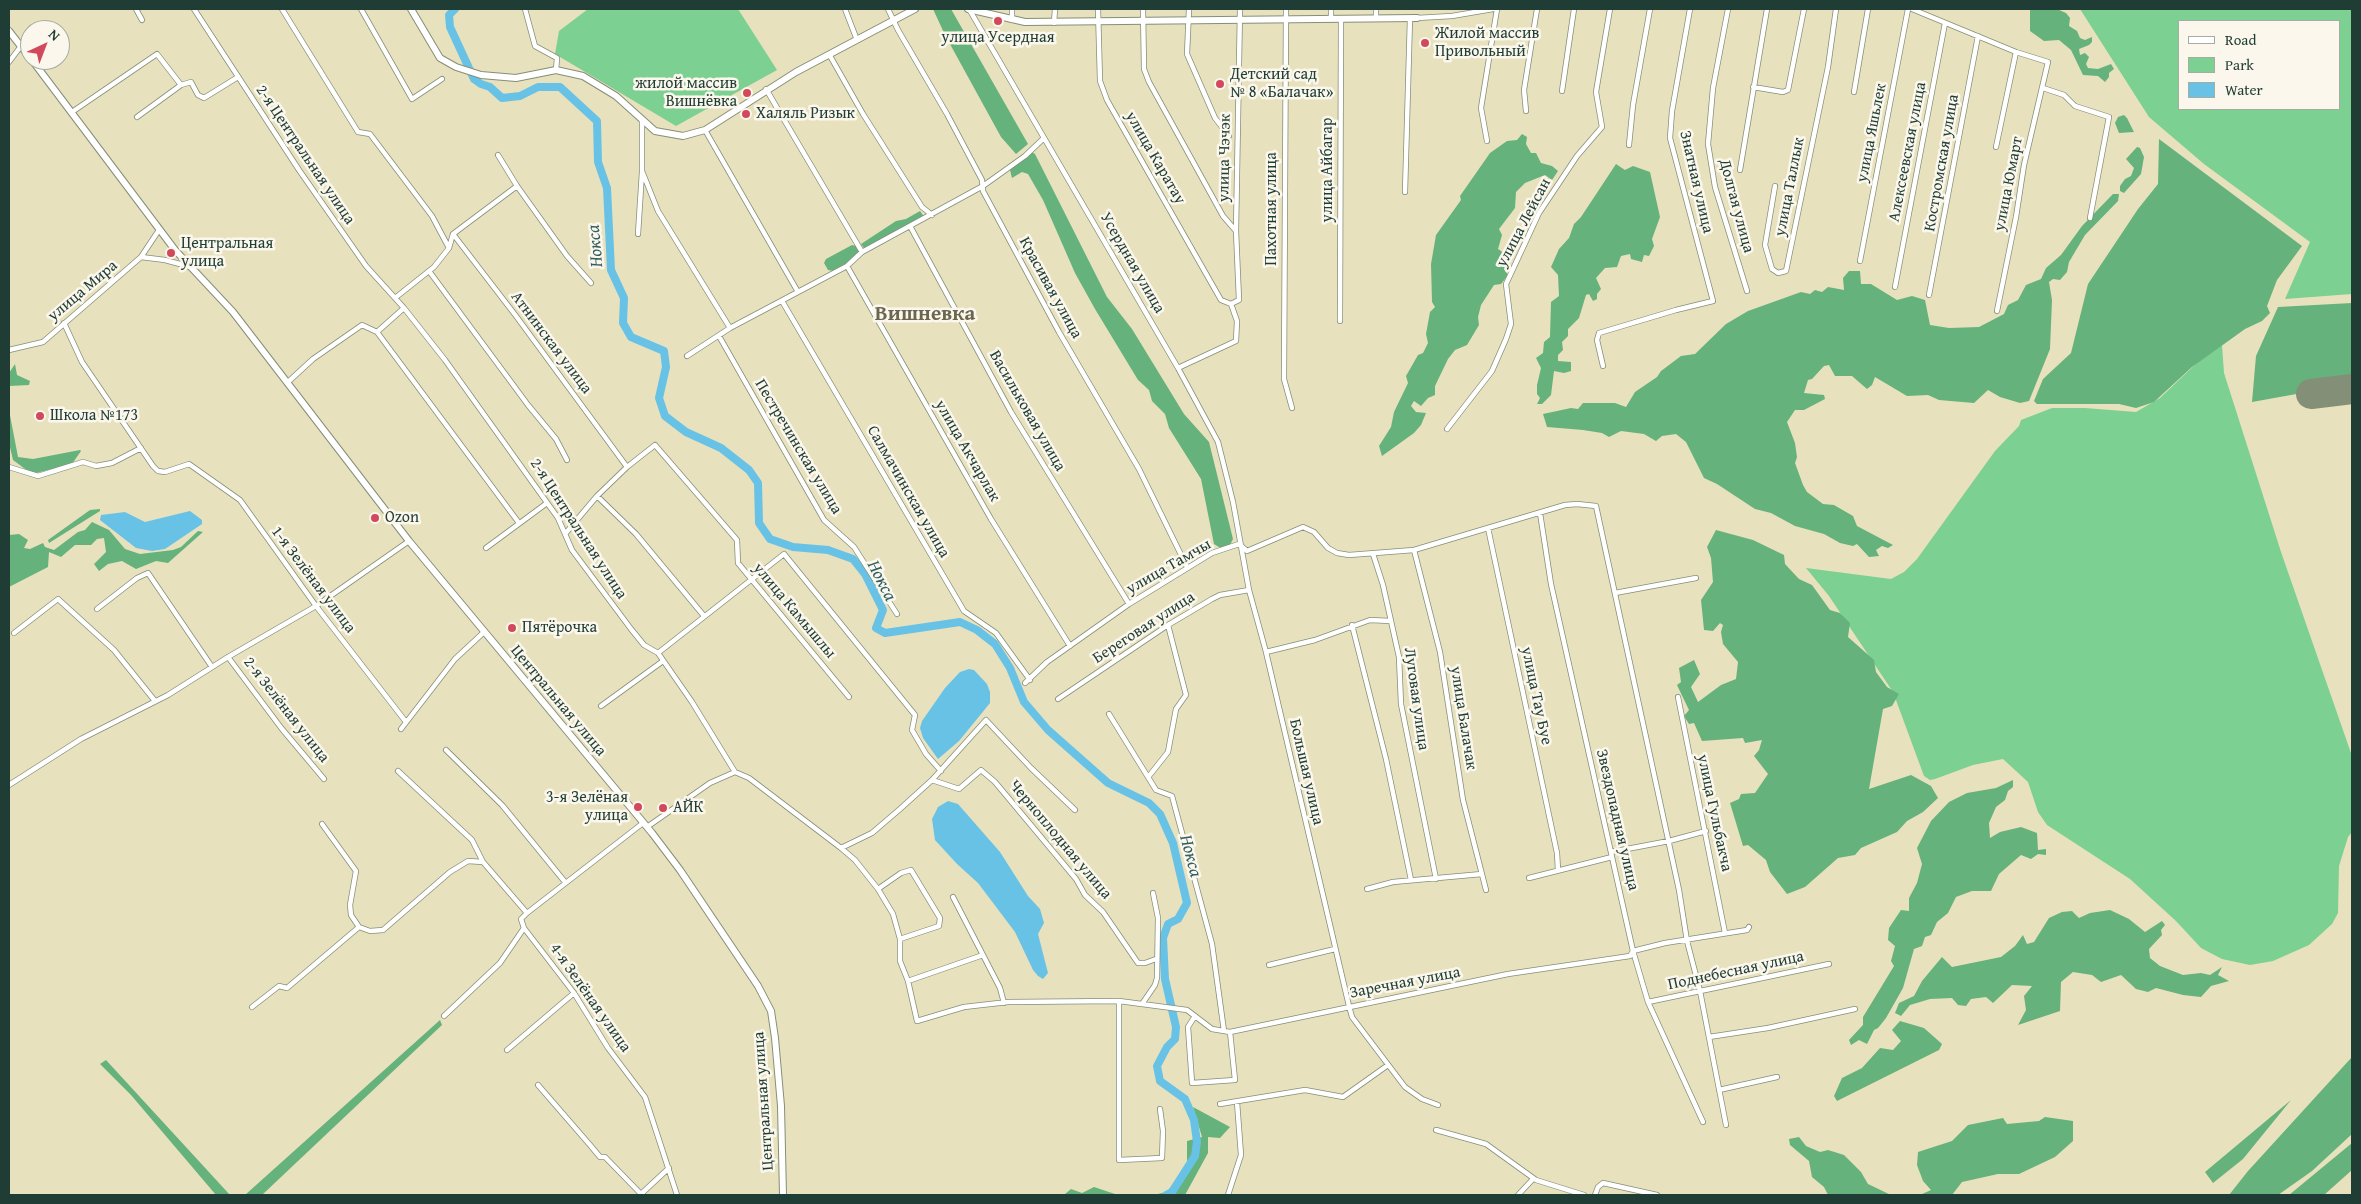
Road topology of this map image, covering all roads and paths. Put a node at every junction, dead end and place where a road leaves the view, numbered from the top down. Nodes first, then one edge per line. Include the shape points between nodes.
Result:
1 (136, 9) edge
2 (194, 9) edge
3 (282, 9) edge
4 (361, 9) edge
5 (410, 9) edge
6 (525, 9) edge
7 (845, 9) edge
8 (888, 9) edge
9 (915, 9) edge
10 (968, 9) edge
11 (1012, 9) edge
12 (1054, 9) edge
13 (1098, 9) edge
14 (1143, 9) edge
15 (1189, 9) edge
16 (1240, 9) edge
17 (1286, 9) edge
18 (1331, 9) edge
19 (1376, 9) edge
20 (1493, 9) edge
21 (1497, 9) edge
22 (1537, 9) edge
23 (1574, 9) edge
24 (1610, 9) edge
25 (1650, 9) edge
26 (1690, 9) edge
27 (1728, 9) edge
28 (1766, 9) edge
29 (1804, 9) edge
30 (1836, 9) edge
31 (1868, 9) edge
32 (1908, 9) edge
33 (1912, 9) edge
34 (1331, 18) junction
35 (1376, 18) junction
36 (1413, 18) junction
37 (1341, 19) junction
38 (142, 20) dead end
39 (892, 20) junction
40 (1012, 20) junction
41 (1286, 20) junction
42 (1143, 21) junction
43 (1189, 21) junction
44 (1240, 21) junction
45 (1098, 22) junction
46 (1054, 23) junction
47 (1945, 23) junction
48 (9, 31) edge
49 (1978, 36) junction
50 (857, 40) junction
51 (20, 45) edge
52 (20, 47) edge
53 (2016, 52) junction
54 (829, 54) junction
55 (9, 62) edge
56 (40, 70) edge
57 (556, 70) junction
58 (238, 77) junction
59 (442, 79) dead end
60 (181, 85) junction
61 (1753, 87) junction
62 (2043, 88) junction
63 (766, 89) junction
64 (1562, 91) dead end
65 (1854, 92) dead end
66 (1526, 111) dead end
67 (72, 112) junction
68 (137, 117) dead end
69 (642, 120) junction
70 (705, 130) junction
71 (1229, 136) dead end
72 (1044, 138) junction
73 (1486, 141) dead end
74 (1629, 145) dead end
75 (1996, 147) dead end
76 (498, 155) dead end
77 (1740, 170) dead end
78 (642, 171) junction
79 (517, 186) junction
80 (983, 186) junction
81 (1775, 186) dead end
82 (1405, 192) dead end
83 (932, 215) junction
84 (2090, 218) dead end
85 (910, 226) junction
86 (160, 230) junction
87 (1236, 231) junction
88 (453, 234) junction
89 (638, 234) dead end
90 (449, 248) junction
91 (862, 252) junction
92 (141, 257) junction
93 (1860, 261) dead end
94 (847, 266) junction
95 (193, 268) junction
96 (429, 271) junction
97 (591, 283) dead end
98 (1895, 287) dead end
99 (1747, 291) dead end
100 (798, 292) junction
101 (1929, 295) dead end
102 (395, 298) junction
103 (782, 301) junction
104 (1232, 304) junction
105 (404, 308) junction
106 (1996, 311) dead end
107 (1340, 322) dead end
108 (64, 323) junction
109 (730, 328) junction
110 (377, 332) junction
111 (719, 336) junction
112 (9, 350) edge
113 (687, 356) dead end
114 (1602, 366) dead end
115 (1178, 368) junction
116 (288, 382) junction
117 (1292, 408) dead end
118 (1447, 429) dead end
119 (140, 448) junction
120 (567, 460) dead end
121 (9, 467) edge
122 (627, 467) junction
123 (597, 496) junction
124 (548, 503) junction
125 (1540, 513) junction
126 (519, 524) junction
127 (1488, 528) junction
128 (565, 534) junction
129 (409, 541) junction
130 (1239, 544) junction
131 (486, 548) dead end
132 (1414, 550) junction
133 (1373, 554) junction
134 (1187, 567) junction
135 (1696, 578) dead end
136 (752, 580) junction
137 (1249, 590) junction
138 (1615, 593) junction
139 (1129, 604) junction
140 (316, 606) junction
141 (97, 609) dead end
142 (897, 614) dead end
143 (704, 616) junction
144 (1391, 621) junction
145 (1168, 625) junction
146 (1352, 626) junction
147 (14, 633) dead end
148 (483, 633) junction
149 (1070, 646) junction
150 (1266, 652) junction
151 (658, 653) junction
152 (228, 657) junction
153 (663, 661) junction
154 (212, 667) junction
155 (1027, 681) joint
156 (849, 697) dead end
157 (1678, 697) dead end
158 (1058, 699) dead end
159 (155, 701) junction
160 (601, 706) dead end
161 (1109, 714) dead end
162 (406, 722) junction
163 (401, 729) dead end
164 (446, 750) dead end
165 (398, 771) dead end
166 (940, 771) junction
167 (735, 772) junction
168 (1148, 776) junction
169 (324, 779) dead end
170 (932, 780) junction
171 (9, 785) edge
172 (1075, 810) dead end
173 (322, 824) dead end
174 (645, 825) junction
175 (1706, 831) junction
176 (1669, 841) junction
177 (841, 848) junction
178 (1611, 854) junction
179 (483, 862) junction
180 (1558, 870) junction
181 (1482, 874) junction
182 (1529, 878) dead end
183 (1436, 879) junction
184 (1411, 880) junction
185 (565, 882) junction
186 (1367, 889) dead end
187 (878, 890) junction
188 (1486, 890) dead end
189 (1153, 893) dead end
190 (952, 897) dead end
191 (527, 913) junction
192 (359, 927) junction
193 (524, 928) junction
194 (1749, 928) dead end
195 (1725, 933) junction
196 (900, 939) junction
197 (1687, 940) junction
198 (1336, 949) junction
199 (1633, 951) junction
200 (983, 955) junction
201 (1156, 959) junction
202 (1829, 964) dead end
203 (1270, 965) dead end
204 (908, 981) junction
205 (1700, 991) junction
206 (574, 992) junction
207 (1119, 1001) junction
208 (1648, 1002) junction
209 (1004, 1003) junction
210 (1142, 1004) junction
211 (1349, 1006) junction
212 (252, 1007) dead end
213 (1855, 1009) dead end
214 (444, 1016) dead end
215 (1194, 1016) junction
216 (1227, 1032) junction
217 (1709, 1038) junction
218 (508, 1050) dead end
219 (1388, 1065) junction
220 (1777, 1077) dead end
221 (538, 1085) dead end
222 (1720, 1090) junction
223 (1237, 1102) junction
224 (1220, 1104) dead end
225 (1438, 1105) dead end
226 (1160, 1109) dead end
227 (1703, 1122) dead end
228 (1726, 1126) dead end
229 (1436, 1130) dead end
230 (669, 1168) junction
231 (1533, 1178) junction
232 (677, 1195) edge
233 (783, 1195) edge
234 (1228, 1195) edge
235 (1518, 1195) edge
236 (1584, 1195) edge
237 (1595, 1195) edge
238 (1657, 1195) edge

1 - 38 street
2 - 58 street, 2-я Центральная улица
3 - 90 street via 358,132 370,134 432,216
4 - 59 street via 412,99
5 - 57 street via 440,58 456,67 481,75 516,78
6 - 57 street via 535,46 557,58
7 - 50 street
8 - 39 street, Красивая улица
9 - 39 street
10 - 40 street
10 - 72 street, Усердная улица
11 - 40 street
12 - 46 street
13 - 45 street, улица Каратау
14 - 42 street
15 - 43 street
16 - 44 street, улица Чэчэк
17 - 41 street, Пахотная улица
18 - 34 street
19 - 35 street
20 - 36 street
21 - 73 street via 1481,108
22 - 66 street via 1524,90
23 - 64 street
24 - 118 street, улица Лейсан via 1596,92 1602,127 1539,213 1506,284 1511,324 1506,339 1492,371
25 - 74 street
26 - 114 street, Знатная улица via 1670,138 1713,301 1599,333
27 - 99 street, Долгая улица via 1713,88 1708,144 1715,187
28 - 61 street
29 - 61 street via 1788,90
30 - 81 street, улица Таллык via 1828,67 1786,271 1778,273 1772,269 1764,245
31 - 65 street, улица Яшьлек
32 - 93 street, улица Яшьлек
33 - 47 street
34 - 37 street
34 - 41 street
35 - 36 street
35 - 37 street
36 - 82 street
37 - 107 street, улица Айбагар
39 - 50 street
39 - 80 street, Красивая улица via 947,114
40 - 46 street
41 - 44 street
41 - 117 street, Пахотная улица via 1284,379
42 - 43 street
42 - 45 street
42 - 87 street via 1144,69 1149,82 1223,216
43 - 44 street
43 - 71 street via 1188,54 1215,118
44 - 87 street, улица Чэчэк
45 - 46 street
45 - 104 street, улица Каратау via 1100,81 1107,100 1221,300
47 - 49 street
47 - 98 street, Алексеевская улица
48 - 51 street, Центральная улица
49 - 53 street
49 - 101 street, Костромская улица
50 - 54 street
52 - 55 street
53 - 62 street, улица Юмарт via 2048,62
53 - 75 street
54 - 63 street
54 - 83 street via 922,207
56 - 67 street, Центральная улица
57 - 69 street via 583,76 616,96
58 - 60 street via 204,98 198,95 191,82
58 - 102 street, 2-я Центральная улица via 366,266
60 - 67 street via 157,54
60 - 68 street
61 - 77 street
62 - 84 street via 2064,95 2075,106 2109,117
62 - 106 street, улица Юмарт via 2024,165
63 - 70 street
63 - 91 street
67 - 86 street, Центральная улица
69 - 70 street via 655,131 673,136
69 - 78 street
70 - 100 street
72 - 80 street
72 - 115 street, Усердная улица
76 - 79 street
78 - 89 street
78 - 109 street via 658,210
79 - 88 street
79 - 97 street via 567,256
80 - 83 street
80 - 134 street, Красивая улица via 1059,332 1139,468
83 - 85 street
85 - 91 street
85 - 139 street, Васильковая улица via 1011,412
86 - 92 street, улица Мира
86 - 95 street, Центральная улица
87 - 104 street, улица Чэчэк via 1239,300
88 - 90 street
88 - 122 street, Атнинская улица
90 - 96 street
91 - 94 street
92 - 95 street
92 - 108 street, улица Мира
94 - 100 street
94 - 149 street, улица Акчарлак via 991,519
95 - 116 street, Центральная улица via 233,312
96 - 102 street
96 - 120 street via 556,439
100 - 103 street
102 - 105 street, 2-я Центральная улица
103 - 109 street
103 - 155 street, Салмачинская улица via 964,612 996,632
104 - 115 street via 1237,321 1236,341
105 - 110 street
105 - 124 street, 2-я Центральная улица
108 - 112 street, улица Мира via 44,342
108 - 119 street via 82,362
109 - 111 street
110 - 116 street via 362,325 313,359
110 - 126 street
111 - 113 street
111 - 142 street, Пестречинская улица via 824,520 854,547
115 - 130 street, Усердная улица via 1218,442 1233,502
116 - 129 street, Центральная улица
119 - 121 street via 112,463 96,466 83,462 38,476
119 - 140 street, 1-я Зелёная улица via 158,471 165,472 189,464 240,500
122 - 123 street
122 - 136 street, улица Камышлы via 655,445 737,540 738,563
123 - 128 street
123 - 143 street via 636,534
124 - 126 street
124 - 128 street, 2-я Центральная улица
125 - 127 street, улица Тамчы
125 - 138 street, улица Тамчы via 1565,505 1596,506
125 - 178 street, Звездопадная улица via 1551,584
126 - 131 street
127 - 132 street, улица Тамчы
127 - 180 street, улица Тау Буе
128 - 151 street, 2-я Центральная улица via 572,550 624,620 644,645
129 - 140 street
129 - 148 street, Центральная улица
130 - 133 street, улица Тамчы via 1247,550 1303,527 1314,532 1328,548 1338,552
130 - 134 street, улица Тамчы via 1212,553
130 - 137 street, Большая улица
132 - 133 street, улица Тамчы
132 - 181 street, улица Балачак via 1440,652 1463,800
133 - 144 street, Луговая улица
134 - 139 street, улица Тамчы
135 - 138 street
136 - 143 street
136 - 156 street, улица Камышлы
136 - 166 street via 784,554 915,715 912,730
137 - 145 street, Береговая улица via 1220,595
137 - 150 street, Большая улица
138 - 176 street
139 - 149 street, улица Тамчы
140 - 152 street
140 - 162 street, 1-я Зелёная улица
141 - 154 street via 148,573
143 - 151 street
144 - 146 street via 1370,620
144 - 183 street, Луговая улица via 1399,657 1401,704
145 - 158 street, Береговая улица
145 - 168 street via 1186,695 1176,709 1168,752
146 - 150 street via 1315,640
146 - 184 street via 1386,759
147 - 159 street via 58,599 114,650
148 - 162 street via 455,659
148 - 174 street, Центральная улица
149 - 155 street, улица Тамчы
150 - 198 street, Большая улица
151 - 153 street, 2-я Центральная улица
152 - 154 street
152 - 169 street, 2-я Зелёная улица
153 - 160 street
153 - 167 street, 2-я Центральная улица
154 - 159 street
157 - 175 street, улица Гульбакча
159 - 171 street via 81,739
161 - 168 street
162 - 163 street
164 - 185 street via 502,805
165 - 179 street via 472,840
166 - 170 street
166 - 172 street via 986,720
167 - 174 street via 710,783
167 - 177 street, 2-я Центральная улица via 749,778
168 - 216 street via 1156,790 1172,796 1212,944
170 - 177 street via 872,833
170 - 201 street, Черноплодная улица via 960,789 980,770 995,782 1076,879 1085,896 1103,912 1138,963
173 - 192 street via 356,871 350,905 351,915
174 - 185 street
174 - 233 street, Центральная улица via 680,870 758,986 771,1011 781,1106
175 - 176 street
175 - 195 street, улица Гульбакча
176 - 178 street
176 - 197 street
177 - 187 street, 2-я Центральная улица via 855,860
178 - 180 street
178 - 199 street, Звездопадная улица
179 - 191 street
179 - 192 street via 468,861 450,872 383,930 370,931
180 - 182 street
181 - 183 street
181 - 188 street, улица Балачак
183 - 184 street
184 - 186 street
185 - 191 street
187 - 196 street, 2-я Центральная улица via 893,914
187 - 196 street via 901,873 911,870 940,918 939,926
189 - 201 street via 1158,918
190 - 200 street
191 - 193 street via 521,919
192 - 212 street via 287,988 279,986
193 - 206 street, 4-я Зелёная улица
193 - 214 street via 500,963
194 - 195 street, Заречная улица
195 - 197 street, Заречная улица
196 - 204 street, 2-я Центральная улица via 900,961
197 - 199 street, Заречная улица
197 - 205 street
198 - 203 street
198 - 211 street, Большая улица
199 - 208 street, Звездопадная улица
199 - 211 street, Заречная улица via 1630,956 1508,974
200 - 204 street
200 - 209 street
201 - 210 street via 1155,985
202 - 205 street, Поднебесная улица
204 - 209 street, 2-я Центральная улица via 917,1021 964,1007
205 - 208 street, Поднебесная улица
205 - 217 street
206 - 218 street
206 - 230 street, 4-я Зелёная улица via 608,1048 645,1096
207 - 209 street, 2-я Центральная улица
207 - 210 street, 2-я Центральная улица
207 - 226 street via 1119,1160 1162,1158
208 - 227 street, Звездопадная улица
210 - 215 street, 2-я Центральная улица via 1187,1010
211 - 216 street, Заречная улица
211 - 219 street, Большая улица via 1352,1017
213 - 217 street
215 - 216 street via 1212,1029
215 - 216 street via 1188,1027 1192,1083 1235,1080
217 - 222 street
219 - 223 street via 1342,1097 1306,1090
219 - 225 street, Большая улица via 1405,1087 1422,1100
220 - 222 street
221 - 230 street via 595,1151 605,1157 640,1194
222 - 228 street
223 - 224 street
223 - 234 street via 1241,1154
229 - 231 street via 1486,1144
230 - 232 street, 4-я Зелёная улица
231 - 235 street
231 - 236 street
237 - 238 street via 1603,1183

